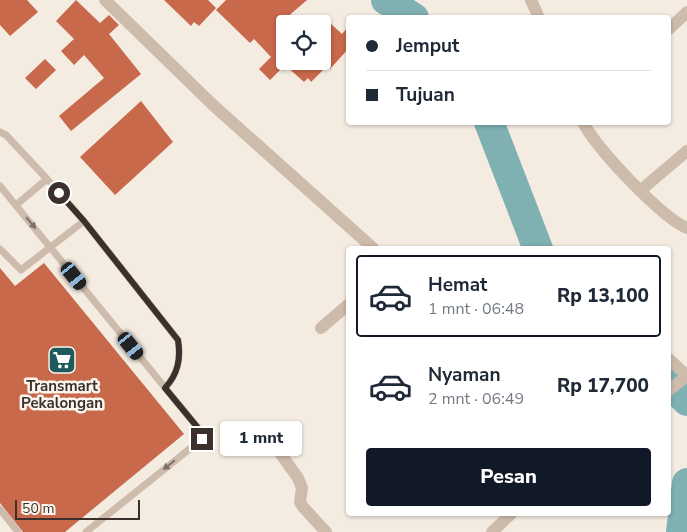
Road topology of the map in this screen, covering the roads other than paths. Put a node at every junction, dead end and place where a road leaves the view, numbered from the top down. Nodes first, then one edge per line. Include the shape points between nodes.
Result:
1 (105, 0) edge
2 (530, 0) edge
3 (687, 12) edge
4 (537, 15) edge
5 (671, 27) edge
6 (585, 125) edge
7 (0, 132) edge
8 (687, 151) edge
9 (47, 179) junction
10 (0, 186) edge
11 (641, 190) junction
12 (16, 205) junction
13 (84, 221) junction
14 (687, 228) edge
15 (371, 246) edge
16 (51, 248) junction
17 (0, 249) edge
18 (346, 307) edge
19 (321, 328) dead end
20 (671, 361) edge
21 (685, 377) edge
22 (165, 388) junction
23 (671, 388) edge
24 (278, 434) dead end
25 (0, 509) edge
26 (509, 516) edge
27 (18, 532) edge
28 (86, 532) edge
29 (326, 532) edge
30 (492, 532) edge

1 - 15 street via 214,106
2 - 4 street
3 - 5 street
6 - 11 street via 593,139
7 - 9 lane
8 - 11 street
9 - 12 lane
9 - 13 lane
10 - 12 lane
11 - 14 street via 675,223
12 -> 16 lane
13 - 16 lane
13 - 22 lane via 178,340 180,352 175,377
16 - 17 lane via 21,270
16 - 22 lane
18 - 19 street
20 - 21 street
21 - 23 street
22 -> 28 lane via 204,437
24 - 29 street via 273,443 298,478 302,488 300,502
25 - 27 lane
26 - 30 street

